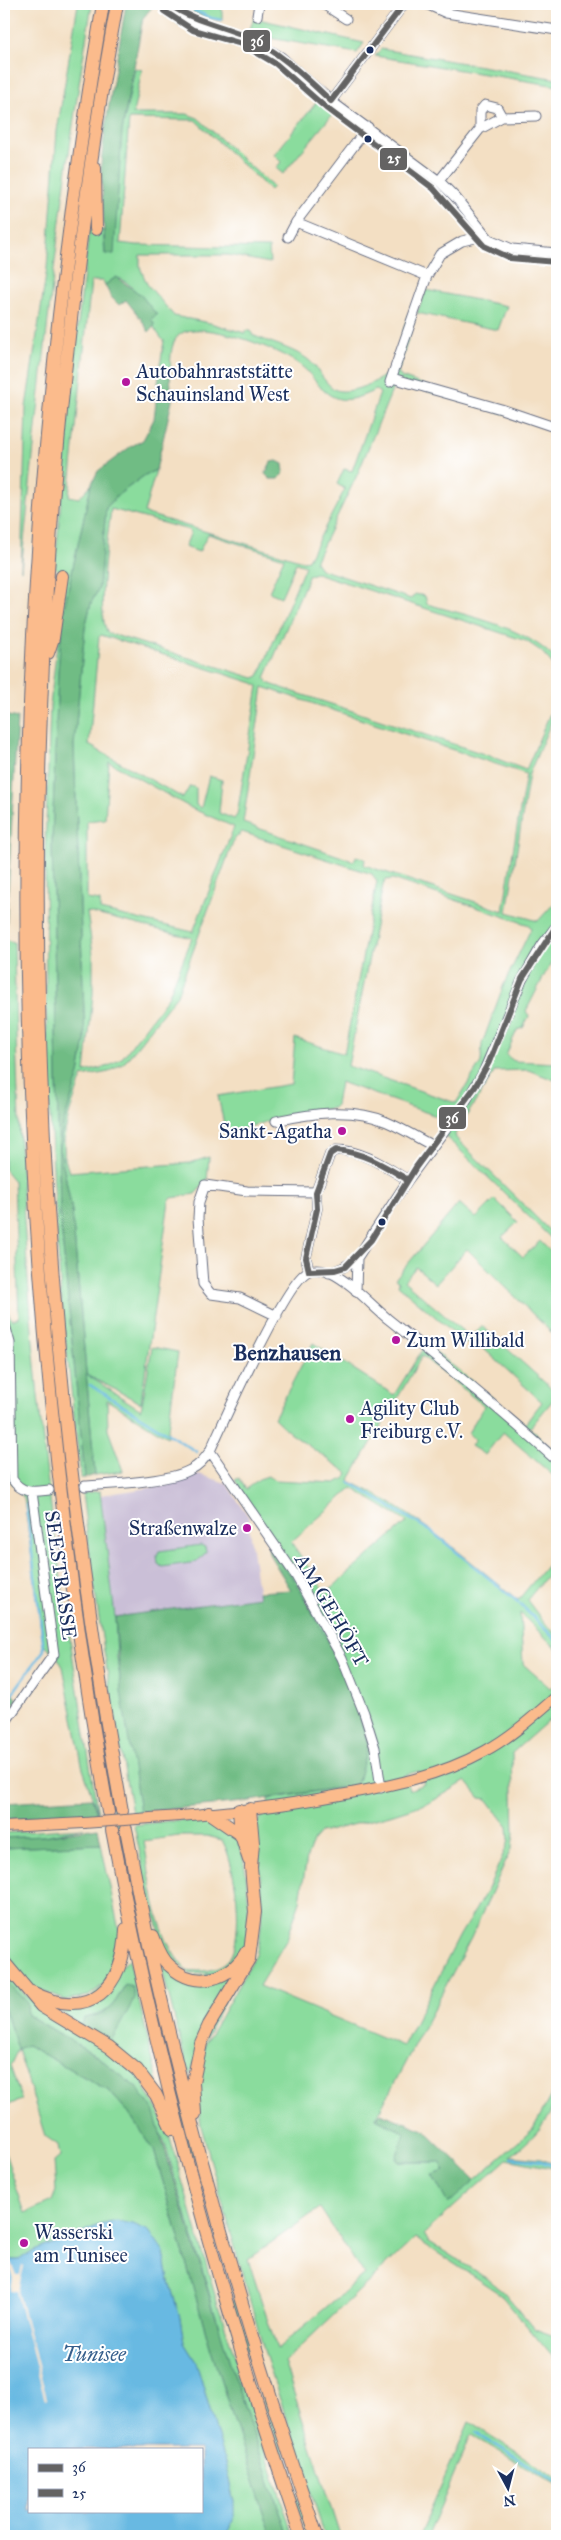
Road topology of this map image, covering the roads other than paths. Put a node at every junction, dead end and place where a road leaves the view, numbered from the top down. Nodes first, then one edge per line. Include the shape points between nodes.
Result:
1 (103, 4) edge
2 (118, 4) edge
3 (169, 4) edge
4 (259, 4) edge
5 (323, 4) edge
6 (404, 4) edge
7 (426, 4) edge
8 (257, 16) dead end
9 (346, 19) dead end
10 (557, 30) edge
11 (332, 101) junction
12 (536, 116) dead end
13 (502, 117) junction
14 (368, 127) junction
15 (480, 129) junction
16 (93, 148) junction
17 (439, 181) junction
18 (296, 222) junction
19 (96, 229) dead end
20 (484, 236) junction
21 (288, 237) dead end
22 (557, 252) edge
23 (427, 276) junction
24 (557, 428) edge
25 (62, 576) dead end
26 (42, 672) junction
27 (557, 924) edge
28 (276, 1121) dead end
29 (433, 1146) junction
30 (408, 1180) junction
31 (316, 1192) junction
32 (357, 1258) junction
33 (309, 1271) junction
34 (329, 1272) junction
35 (356, 1291) junction
36 (277, 1316) junction
37 (4, 1321) edge
38 (210, 1451) junction
39 (203, 1461) junction
40 (557, 1461) edge
41 (218, 1465) junction
42 (85, 1486) dead end
43 (49, 1490) dead end
44 (32, 1492) junction
45 (557, 1696) edge
46 (4, 1724) edge
47 (381, 1788) junction
48 (122, 1810) dead end
49 (244, 1810) junction
50 (108, 1812) dead end
51 (209, 1814) junction
52 (4, 1827) edge
53 (126, 1829) dead end
54 (112, 1830) dead end
55 (241, 1835) junction
56 (251, 1868) junction
57 (126, 1907) junction
58 (143, 1913) junction
59 (252, 1942) junction
60 (4, 1962) edge
61 (24, 1987) junction
62 (195, 2136) junction
63 (185, 2160) junction
64 (301, 2536) edge
65 (317, 2536) edge

1 - 50 highway via 68,223 40,478 27,687 22,925 29,1144 44,1361 74,1608
2 - 16 highway
3 - 11 street via 197,22 246,36 264,46
4 - 8 street
5 - 9 street
6 - 11 street
7 - 10 street via 446,13
11 - 14 street
12 - 13 street
13 - 15 street
13 - 15 street via 497,108 484,105 480,111
14 - 17 street
14 - 18 street
15 - 17 street
16 - 19 highway via 97,187
16 - 26 highway via 55,474
17 - 20 street via 468,212
18 - 21 street
18 - 23 street
20 - 22 street via 512,249
20 - 23 street via 451,245 440,254
23 - 24 street via 391,380 501,409
25 - 26 highway via 53,638
26 - 48 highway via 37,923 39,1051 48,1224 78,1529
27 - 29 street via 522,980 474,1089
28 - 29 street via 310,1114 351,1114 386,1121
29 - 30 street
30 - 31 street via 364,1156 336,1150 325,1162
30 - 32 street
31 - 33 street via 318,1209 306,1258
31 - 36 street via 247,1191 205,1185 199,1202 198,1236 203,1284 207,1290 211,1294 240,1298
32 - 34 street
32 - 35 street
33 - 34 street
33 - 36 street via 296,1283
34 - 35 street
35 - 40 street
36 - 38 street
37 - 44 street via 10,1343 11,1471 17,1486
38 - 39 street
38 - 41 street, AM GEHÖFT
39 - 41 street
39 - 42 street via 190,1471 172,1477
41 - 47 street, AM GEHÖFT via 296,1576 342,1658 375,1748
43 - 44 street, SEESTRASSE
44 - 46 street, SEESTRASSE via 54,1654
45 - 47 main road via 516,1731 484,1752 421,1778
47 - 49 main road
49 - 51 main road
49 - 55 highway
49 - 56 highway via 253,1844
51 - 52 main road, bridge
51 - 55 highway
53 - 58 highway
54 - 57 highway
55 - 56 highway
56 - 59 highway via 255,1912
57 - 61 highway via 123,1958 117,1975 101,1992 80,2002 59,2003
57 - 63 highway
58 - 59 highway via 166,1962 178,1973 193,1979 213,1979 228,1973
58 - 62 highway
59 - 62 highway via 244,1970 208,2025 199,2048 193,2082
60 - 61 highway
61 - 63 highway via 41,2006 109,2047 137,2070 156,2095
62 - 65 highway via 244,2315
63 - 64 highway via 246,2370

